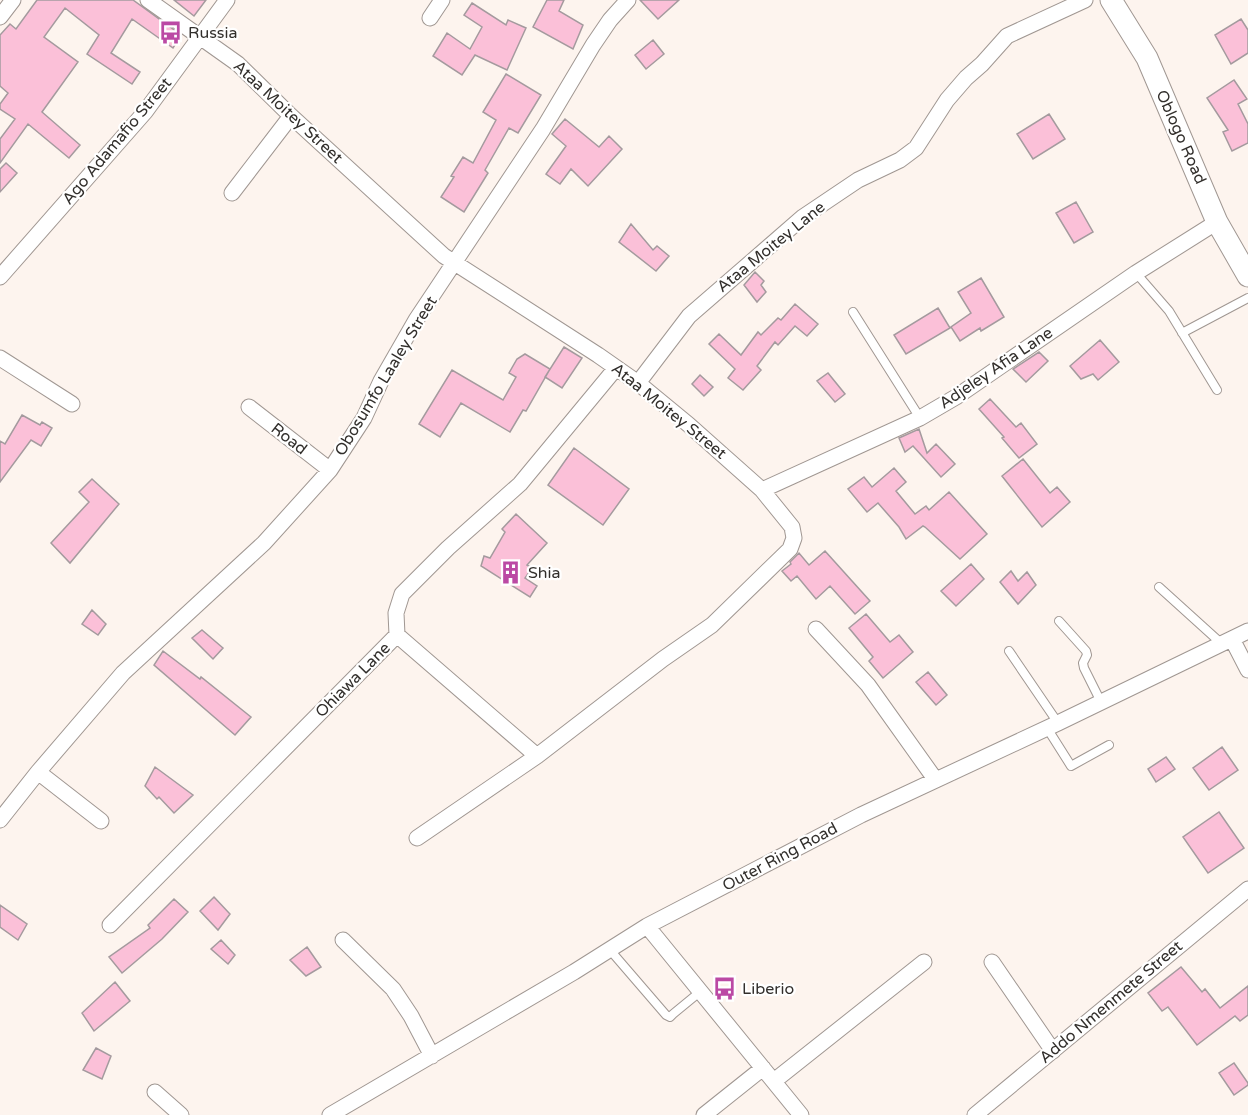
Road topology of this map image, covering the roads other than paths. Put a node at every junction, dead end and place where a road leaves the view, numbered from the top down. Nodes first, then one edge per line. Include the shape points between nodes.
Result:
1 (13, 0) edge
2 (148, 0) edge
3 (227, 0) edge
4 (442, 0) edge
5 (628, 0) edge
6 (1085, 0) edge
7 (1111, 0) edge
8 (0, 17) edge
9 (430, 18) dead end
10 (201, 37) junction
11 (291, 116) junction
12 (232, 193) dead end
13 (1217, 222) junction
14 (455, 265) junction
15 (1136, 273) junction
16 (1248, 276) edge
17 (0, 277) edge
18 (1248, 297) edge
19 (853, 312) dead end
20 (1182, 333) junction
21 (0, 358) edge
22 (616, 368) junction
23 (638, 383) junction
24 (1217, 390) dead end
25 (72, 404) dead end
26 (249, 407) dead end
27 (920, 418) junction
28 (330, 470) junction
29 (762, 490) junction
30 (1159, 587) dead end
31 (1059, 621) dead end
32 (816, 629) dead end
33 (1248, 631) edge
34 (397, 635) junction
35 (1227, 642) junction
36 (1009, 651) dead end
37 (1248, 670) edge
38 (1101, 702) junction
39 (1053, 726) junction
40 (1109, 745) dead end
41 (537, 756) junction
42 (38, 772) junction
43 (935, 780) junction
44 (0, 820) edge
45 (101, 821) dead end
46 (417, 838) dead end
47 (1248, 890) edge
48 (110, 925) dead end
49 (647, 926) junction
50 (343, 940) dead end
51 (610, 950) junction
52 (924, 962) dead end
53 (992, 962) dead end
54 (701, 991) junction
55 (1053, 1051) junction
56 (432, 1056) junction
57 (763, 1068) junction
58 (774, 1081) junction
59 (155, 1092) dead end
60 (181, 1115) edge
61 (330, 1115) edge
62 (704, 1115) edge
63 (801, 1115) edge
64 (975, 1115) edge

1 - 8 street
2 - 10 street, Ataa Moitey Street
3 - 10 street, Ago Adamafio Street
4 - 9 street
5 - 14 street, Obosumfo Laaley Street via 593,45
6 - 23 street, Ataa Moitey Lane via 1007,36 947,100 916,148 858,180 795,224 689,316
7 - 13 main road, Oblogo Road via 1147,58
10 - 11 street, Ataa Moitey Street via 238,64
10 - 17 street, Ago Adamafio Street via 145,112
11 - 12 street
11 - 14 street, Ataa Moitey Street
13 - 15 street, Adjeley Afia Lane
13 - 16 main road, Oblogo Road
14 - 22 street, Ataa Moitey Street
14 - 28 street, Obosumfo Laaley Street via 416,320 364,418
15 - 20 lane
15 - 27 street, Adjeley Afia Lane
18 - 20 lane
19 - 27 lane
20 - 24 lane
21 - 25 street
22 - 23 street, Ataa Moitey Street
22 - 34 street, Ohiawa Lane via 520,484 402,594 396,613
23 - 29 street, Ataa Moitey Street
26 - 28 street, Road
27 - 29 street, Adjeley Afia Lane
28 - 42 street, Obosumfo Laaley Street via 264,543 123,674
29 - 41 street, Ataa Moitey Street via 792,526 794,538 789,549 712,625
30 - 35 lane
31 - 38 lane via 1086,651 1084,668
32 - 43 street via 868,685
33 - 35 street, Outer Ring Road
34 - 41 street
34 - 48 street, Ohiawa Lane
35 - 37 street
35 - 38 street, Outer Ring Road
36 - 39 lane
38 - 39 street, Outer Ring Road
39 - 40 lane via 1071,766
39 - 43 street, Outer Ring Road
41 - 46 street, Ataa Moitey Street
42 - 44 street, Obosumfo Laaley Street
42 - 45 street
43 - 49 street, Outer Ring Road via 861,814
47 - 55 street, Addo Nmenmete Street
49 - 51 street, Outer Ring Road
49 - 54 street
50 - 56 street via 393,989
51 - 54 lane via 666,1016 670,1017
51 - 56 street, Outer Ring Road
52 - 58 street
53 - 55 street
54 - 57 street
55 - 64 street, Addo Nmenmete Street
56 - 61 street, Outer Ring Road
57 - 58 street
57 - 62 street
58 - 63 street
59 - 60 street

